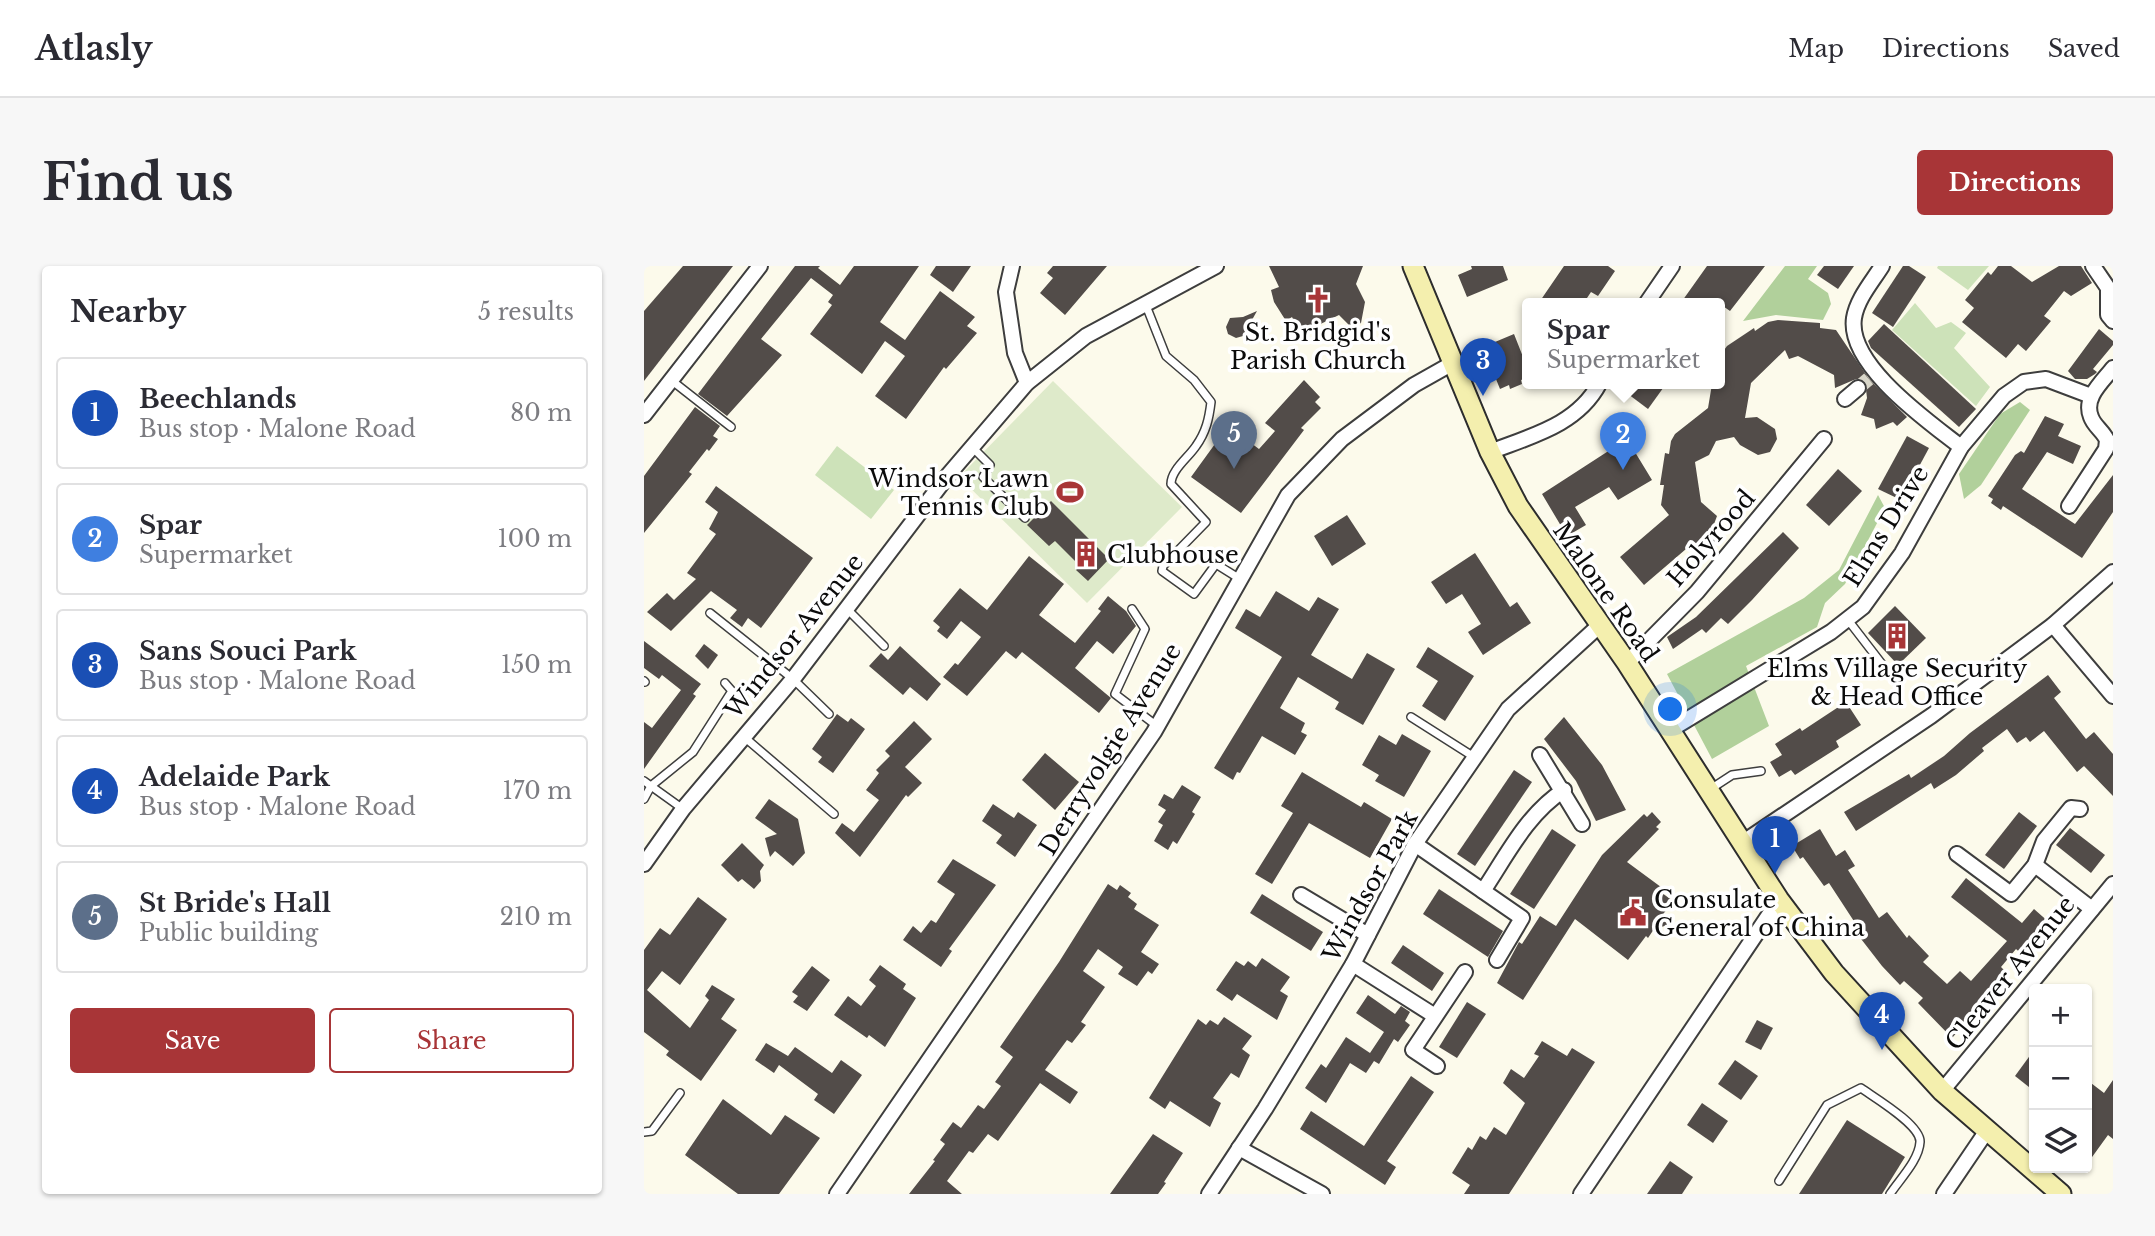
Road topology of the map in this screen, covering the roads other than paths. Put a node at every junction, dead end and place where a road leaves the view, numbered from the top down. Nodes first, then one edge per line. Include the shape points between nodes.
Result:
1 (760, 266) edge
2 (1012, 266) edge
3 (1216, 266) edge
4 (1413, 266) edge
5 (1672, 266) edge
6 (1882, 266) edge
7 (2094, 266) edge
8 (1650, 298) edge
9 (1145, 303) junction
10 (2113, 321) edge
11 (1453, 363) junction
12 (2113, 368) edge
13 (671, 380) junction
14 (1027, 383) junction
15 (1858, 388) tunnel mouth
16 (1596, 389) edge
17 (2091, 396) junction
18 (1845, 399) dead end
19 (644, 415) edge
20 (731, 427) dead end
21 (1824, 439) dead end
22 (972, 447) junction
23 (1961, 447) junction
24 (1490, 452) junction
25 (2069, 506) dead end
26 (1025, 518) dead end
27 (2113, 572) edge
28 (1240, 579) junction
29 (847, 609) junction
30 (1132, 609) dead end
31 (710, 613) dead end
32 (1848, 621) junction
33 (1601, 624) junction
34 (2053, 625) junction
35 (884, 646) dead end
36 (1628, 663) junction
37 (793, 678) junction
38 (1895, 681) dead end
39 (725, 683) dead end
40 (2113, 696) edge
41 (829, 714) dead end
42 (1411, 717) dead end
43 (1157, 726) junction
44 (1670, 730) junction
45 (742, 736) junction
46 (1540, 755) dead end
47 (1475, 757) junction
48 (1760, 771) dead end
49 (648, 784) edge
50 (1563, 790) junction
51 (1709, 790) junction
52 (644, 799) edge
53 (683, 809) junction
54 (2080, 809) dead end
55 (834, 814) dead end
56 (1582, 824) dead end
57 (1742, 843) junction
58 (1415, 844) junction
59 (1956, 854) dead end
60 (644, 864) edge
61 (2035, 865) junction
62 (2113, 884) edge
63 (1483, 891) junction
64 (1301, 895) dead end
65 (1779, 900) junction
66 (2092, 909) junction
67 (1368, 935) junction
68 (1497, 960) dead end
69 (1353, 964) junction
70 (1465, 972) dead end
71 (1435, 1016) junction
72 (1437, 1066) dead end
73 (1942, 1091) junction
74 (680, 1093) dead end
75 (644, 1132) edge
76 (1986, 1132) junction
77 (1239, 1148) junction
78 (1779, 1181) dead end
79 (837, 1194) edge
80 (1209, 1194) edge
81 (1322, 1194) edge
82 (1581, 1194) edge
83 (1890, 1194) edge
84 (1944, 1194) edge
85 (2061, 1194) edge

1 - 13 street
2 - 14 street via 1006,292 1015,353
3 - 9 street, Windsor Avenue
4 - 11 main road, Malone Road
5 - 8 street
6 - 23 street via 1860,301 1854,330 1857,347 1873,374
7 - 10 street via 2108,288 2108,315
9 - 14 street, Windsor Avenue via 1086,337
9 - 28 lane via 1166,356 1211,402 1208,424 1171,478 1171,484 1206,522 1162,571 1194,594 1216,564
11 - 24 main road, Malone Road
11 - 28 street, Derryvolgie Avenue via 1414,385 1342,439 1288,495
12 - 17 street
13 - 19 street
13 - 20 lane
14 - 22 street, Windsor Avenue
15 - 18 street
16 - 24 street via 1567,420
17 - 23 street, Elms Drive via 2046,379 2024,382 2004,396
17 - 25 street via 2091,417 2104,433 2106,449
21 - 36 street, Holyrood via 1697,592
22 - 26 lane via 990,465 983,477
22 - 29 street, Windsor Avenue
23 - 32 street, Elms Drive via 1902,553
24 - 33 main road, Malone Road via 1538,539
27 - 34 street
28 - 43 street, Derryvolgie Avenue
29 - 35 lane
29 - 37 street, Windsor Avenue
30 - 43 lane via 1145,629 1115,694
31 - 37 lane
32 - 38 lane
32 - 44 street, Elms Drive
33 - 36 main road, Malone Road
33 - 47 street, Windsor Park via 1508,709
34 - 40 street
34 - 57 street via 1931,716
36 - 44 main road, Malone Road
37 - 41 lane
37 - 45 street, Windsor Avenue
39 - 49 lane via 732,691 693,752
42 - 47 lane
43 - 79 street, Derryvolgie Avenue
44 - 51 main road, Malone Road
45 - 53 street, Windsor Avenue
45 - 55 lane
46 - 50 street
47 - 58 street, Windsor Park
48 - 51 lane via 1732,775
49 - 52 lane
49 - 53 lane
50 - 56 street
50 - 63 street via 1536,813
51 - 57 main road, Malone Road
53 - 60 street, Windsor Avenue
54 - 61 street via 2071,808 2044,841
57 - 65 main road, Malone Road
58 - 63 street
58 - 67 street, Windsor Park
59 - 61 street via 2011,894
61 - 66 street
62 - 66 street, Cleaver Avenue
63 - 68 street via 1522,918
64 - 67 street
65 - 73 main road, Malone Road via 1834,973
65 - 82 street
66 - 73 street, Cleaver Avenue
67 - 69 street, Windsor Park
69 - 71 street
69 - 77 street, Windsor Park
70 - 71 street
71 - 72 street via 1413,1050
73 - 76 main road, Malone Road
74 - 75 lane via 652,1131
76 - 84 street
76 - 85 main road, Malone Road
77 - 80 street, Windsor Park
77 - 81 street
78 - 83 lane via 1827,1105 1861,1088 1918,1133 1916,1154

